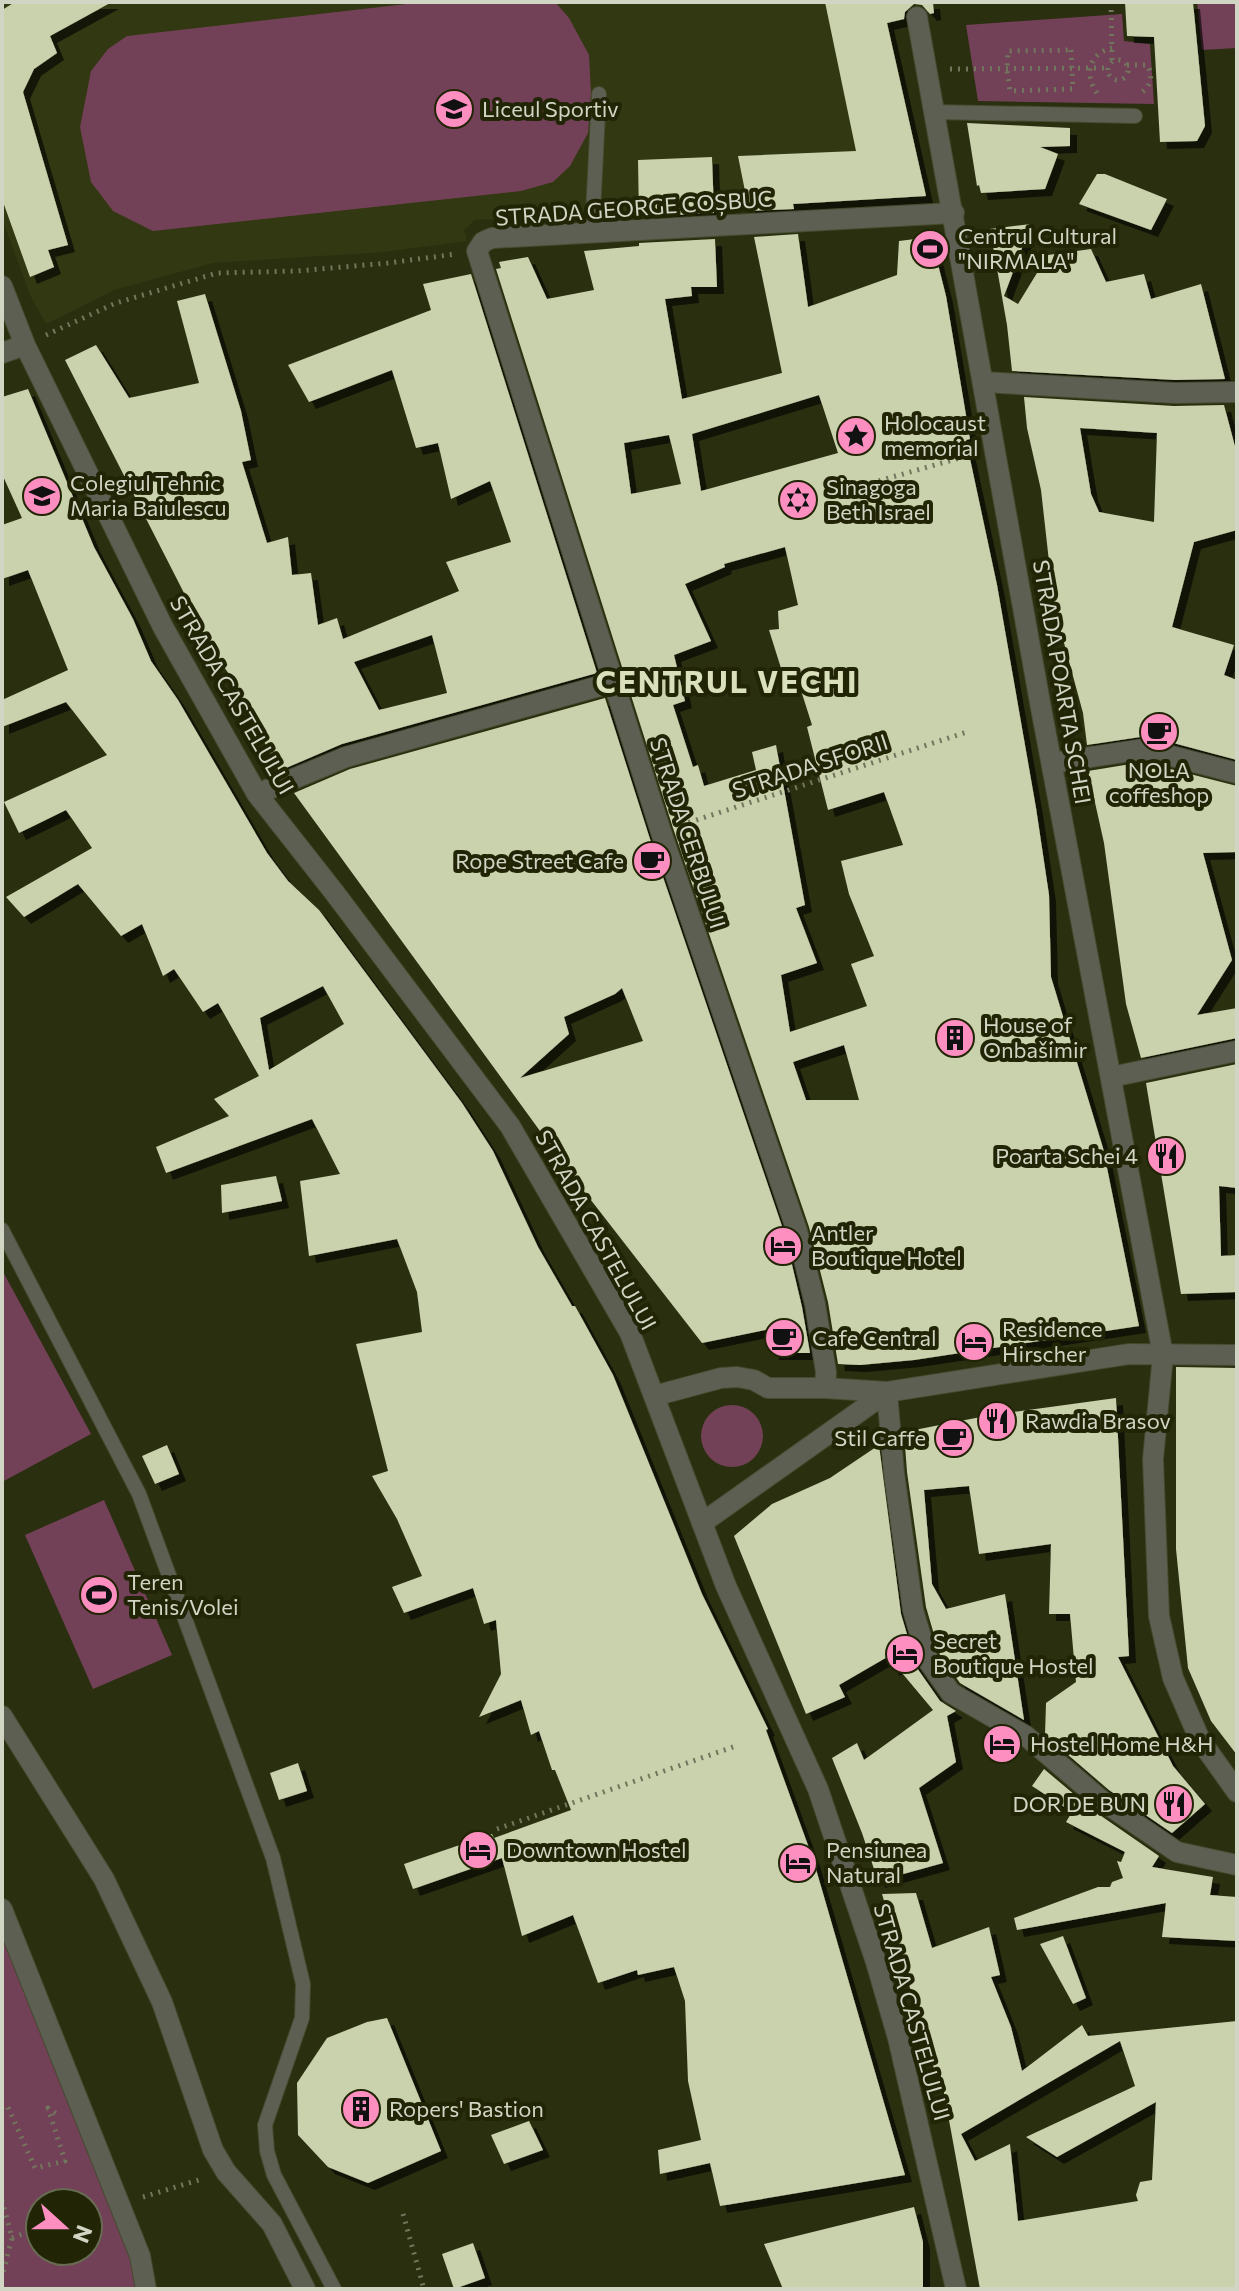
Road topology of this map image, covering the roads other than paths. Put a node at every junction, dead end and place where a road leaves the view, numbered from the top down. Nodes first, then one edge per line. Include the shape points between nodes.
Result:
1 (917, 17) dead end
2 (599, 94) dead end
3 (935, 112) junction
4 (1135, 116) dead end
5 (954, 213) junction
6 (592, 233) junction
7 (477, 251) joint
8 (2, 286) edge
9 (25, 345) junction
10 (2, 353) edge
11 (983, 382) junction
12 (1237, 392) edge
13 (614, 682) junction
14 (1052, 763) junction
15 (1237, 773) edge
16 (257, 794) junction
17 (1237, 1051) edge
18 (1111, 1077) junction
19 (2, 1230) edge
20 (1163, 1355) junction
21 (1237, 1355) edge
22 (825, 1388) junction
23 (887, 1392) junction
24 (654, 1396) junction
25 (702, 1523) junction
26 (2, 1716) edge
27 (1237, 1792) edge
28 (1237, 1865) edge
29 (2, 1909) edge
30 (146, 2289) edge
31 (305, 2289) edge
32 (334, 2289) edge
33 (956, 2289) edge

1 - 3 street, STRADA POARTA SCHEI
2 - 6 lane
3 - 4 lane
3 - 5 street, STRADA POARTA SCHEI
5 - 6 street, STRADA GEORGE COȘBUC
5 - 11 street, STRADA POARTA SCHEI
6 - 7 street, STRADA GEORGE COȘBUC via 492,238
7 - 13 street, STRADA CERBULUI
8 - 9 street, STRADA CASTELULUI
9 - 10 street
9 - 16 street, STRADA CASTELULUI via 163,627
11 - 12 street
11 - 14 street, STRADA POARTA SCHEI
13 - 16 street via 346,757
13 - 22 street, STRADA CERBULUI via 797,1231 815,1304
14 - 15 street via 1144,749
14 - 18 street, STRADA POARTA SCHEI
16 - 24 street, STRADA CASTELULUI via 510,1126 630,1333
17 - 18 street
18 - 20 street, STRADA POARTA SCHEI
19 - 32 lane via 139,1494 273,1858 303,1984 302,2018 265,2125 267,2151 274,2175
20 - 21 street
20 - 23 street via 1129,1354
20 - 27 street, STRADA POARTA SCHEI via 1153,1459 1159,1616 1173,1678 1200,1740
22 - 23 street
22 - 24 street via 768,1388 737,1377
23 - 25 street
23 - 28 street via 913,1610 928,1661 951,1693 1026,1736 1101,1800 1177,1852
24 - 25 street, STRADA CASTELULUI
25 - 33 street, STRADA CASTELULUI via 818,1789 856,1902 898,2038
26 - 31 street via 104,1879 162,2002 213,2150 272,2224
29 - 30 street via 140,2256

